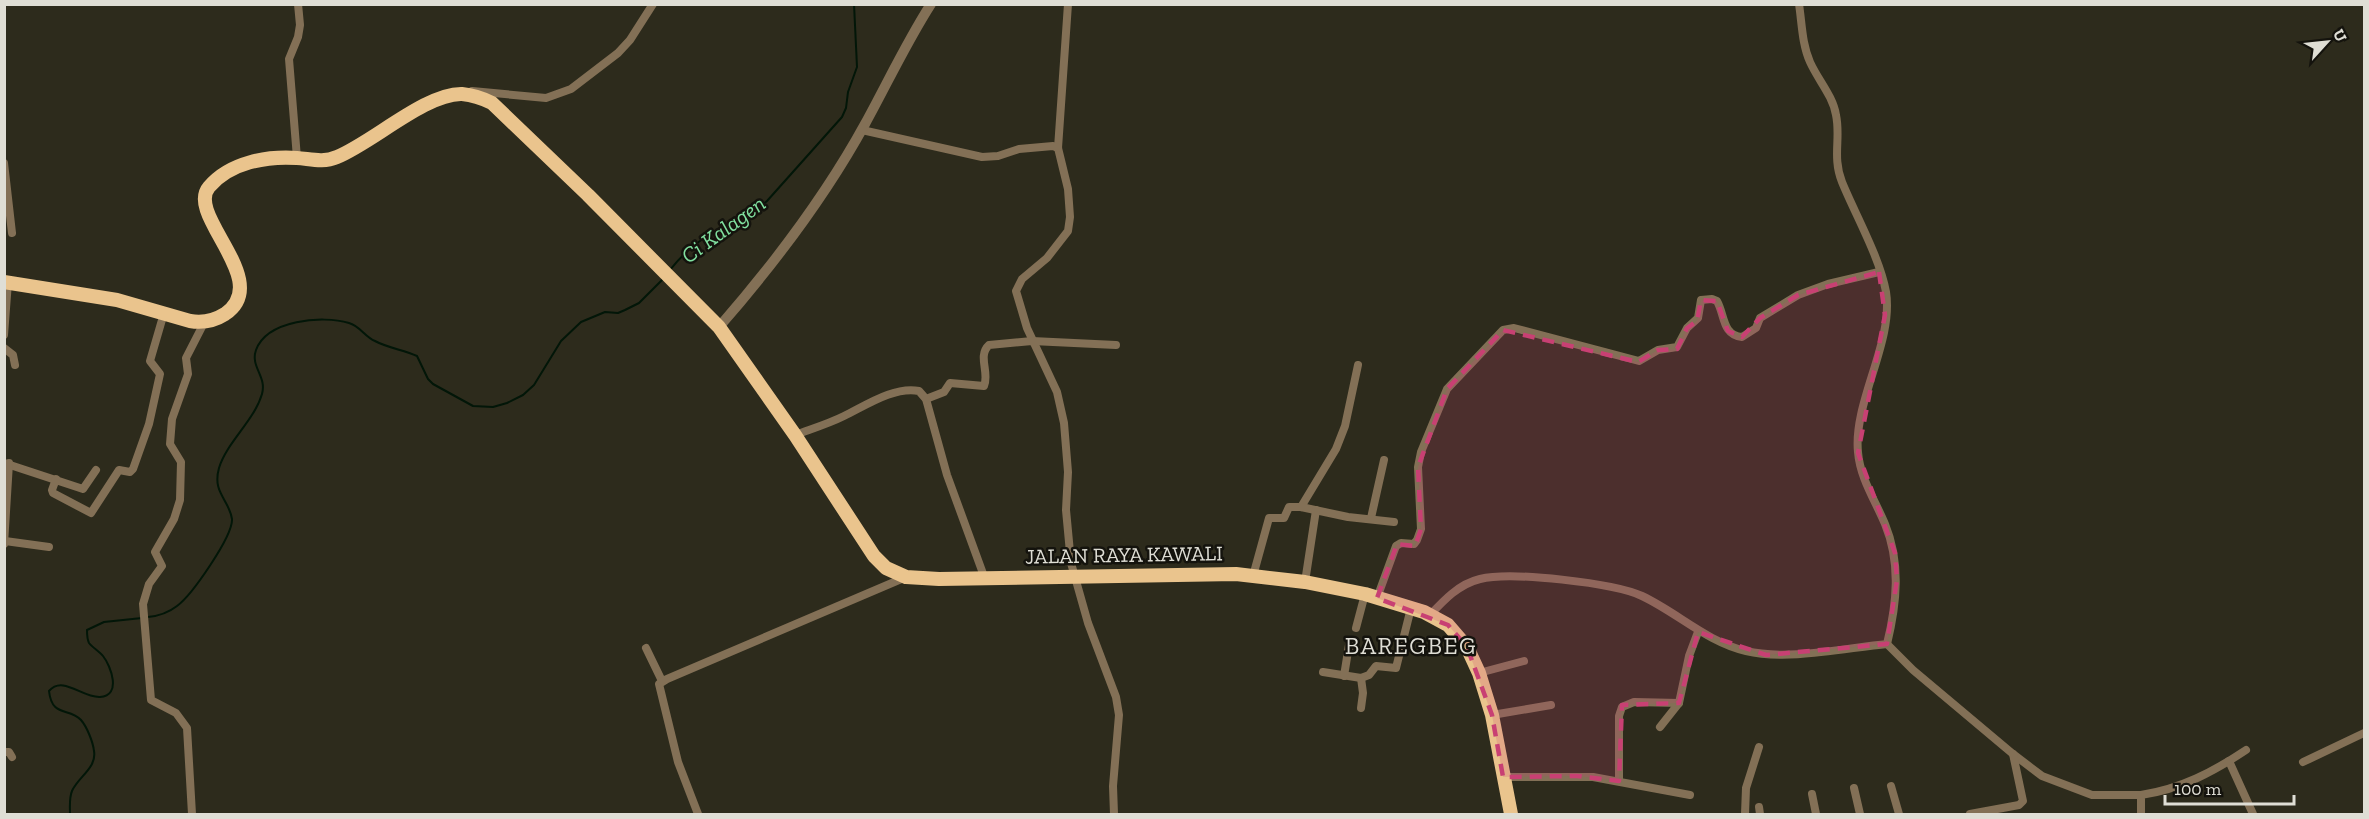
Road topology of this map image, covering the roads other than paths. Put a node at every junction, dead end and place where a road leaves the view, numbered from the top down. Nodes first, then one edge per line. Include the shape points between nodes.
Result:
1 (298, 4) edge
2 (653, 4) edge
3 (931, 4) edge
4 (1068, 4) edge
5 (1798, 4) edge
6 (449, 96) junction
7 (862, 130) junction
8 (1058, 148) junction
9 (297, 158) junction
10 (4, 163) edge
11 (12, 233) dead end
12 (1879, 272) junction
13 (6, 282) edge
14 (164, 313) junction
15 (206, 321) junction
16 (720, 327) junction
17 (4, 335) edge
18 (1032, 340) junction
19 (1116, 345) dead end
20 (4, 348) edge
21 (15, 365) dead end
22 (1358, 365) dead end
23 (926, 399) junction
24 (795, 435) junction
25 (1384, 460) dead end
26 (7, 463) edge
27 (96, 470) dead end
28 (56, 479) junction
29 (1301, 507) junction
30 (1317, 510) junction
31 (1371, 518) junction
32 (1394, 522) dead end
33 (5, 542) edge
34 (49, 547) dead end
35 (1253, 576) junction
36 (906, 577) junction
37 (1074, 578) junction
38 (985, 579) junction
39 (1305, 582) junction
40 (1371, 596) junction
41 (1411, 608) junction
42 (1430, 615) junction
43 (1356, 628) dead end
44 (1698, 632) junction
45 (1887, 644) junction
46 (1348, 645) dead end
47 (646, 648) dead end
48 (1524, 662) dead end
49 (1323, 672) dead end
50 (1479, 673) junction
51 (1344, 676) junction
52 (1362, 678) junction
53 (662, 681) junction
54 (1679, 703) junction
55 (1551, 705) dead end
56 (1361, 708) dead end
57 (1492, 715) junction
58 (1660, 727) dead end
59 (2364, 734) edge
60 (1759, 747) dead end
61 (2246, 750) dead end
62 (2013, 754) junction
63 (2229, 761) junction
64 (2303, 762) dead end
65 (1503, 777) junction
66 (1619, 781) junction
67 (1891, 786) dead end
68 (1854, 788) dead end
69 (1812, 794) dead end
70 (1690, 795) dead end
71 (2141, 795) junction
72 (192, 814) edge
73 (698, 814) edge
74 (1114, 814) edge
75 (1511, 814) edge
76 (1745, 814) edge
77 (1816, 814) edge
78 (1860, 814) edge
79 (1899, 814) edge
80 (1971, 814) edge
81 (2141, 814) edge
82 (2253, 814) edge

1 - 9 street via 300,25 289,59
2 - 6 street via 618,53 571,89 554,97 476,91
3 - 7 street
4 - 8 street
5 - 12 street via 1805,49 1836,115 1835,159 1841,180
6 - 9 highway via 335,158
6 - 16 highway, JALAN RAYA KAWALI via 471,95 492,103
7 - 8 street via 982,157 1019,149
7 - 16 street via 772,265
8 - 18 street via 1068,189 1068,231 1053,252 1017,287
9 - 15 highway via 255,160 230,171 207,191 207,213 229,251 239,287 230,310
10 - 11 street
12 - 40 street via 1798,295 1760,318 1750,333 1742,337 1728,331 1716,299 1701,300 1698,318 1677,346 1658,350 1639,361 1514,328 1503,330 1447,389 1418,467 1420,534 1414,544 1397,544
12 - 45 street via 1886,292 1885,315 1857,436 1861,469 1895,553 1897,579
13 - 14 highway via 117,300
13 - 17 street
14 - 15 highway
14 - 28 street via 150,361 160,374 149,424 133,469 119,470 91,513 53,493
15 - 72 street via 186,358 188,374 172,419 170,444 181,462 180,500 155,552 162,566 149,585 143,604 152,699 177,713 187,728
16 - 24 highway, JALAN RAYA KAWALI
18 - 19 street
18 - 23 street via 989,345 983,354 984,386 950,383 944,392
18 - 37 street via 1057,392 1064,423 1068,550
20 - 21 street via 13,355
22 - 29 street via 1336,449
23 - 24 street via 919,391 900,392
23 - 38 street via 947,475
24 - 36 highway, JALAN RAYA KAWALI via 873,556 886,568
25 - 31 street
26 - 28 street
26 - 33 street
27 - 28 street via 83,489
29 - 30 street
29 - 35 street via 1287,509 1282,519 1269,518
30 - 31 street
30 - 39 street
31 - 32 street
33 - 34 street
35 - 37 highway, JALAN RAYA KAWALI
35 - 39 highway, JALAN RAYA KAWALI
36 - 38 highway, JALAN RAYA KAWALI
36 - 53 street
37 - 38 highway, JALAN RAYA KAWALI
37 - 74 street via 1116,697 1119,715
39 - 40 highway, JALAN RAYA KAWALI
40 - 41 highway, JALAN RAYA KAWALI
40 - 43 street
41 - 42 highway, JALAN RAYA KAWALI
41 - 52 street via 1396,668 1376,666
42 - 44 street via 1463,585 1507,576 1610,585 1677,616
42 - 50 highway, JALAN RAYA KAWALI via 1448,625 1467,647
44 - 45 street via 1745,651 1767,655
44 - 54 street
45 - 62 street
46 - 51 street
47 - 53 street
48 - 50 street
49 - 51 street
50 - 57 highway, JALAN RAYA KAWALI
51 - 52 street
52 - 56 street
53 - 73 street via 660,692 678,762
54 - 58 street
54 - 66 street via 1634,702 1622,707
55 - 57 street
57 - 65 highway, JALAN RAYA KAWALI
59 - 64 street
60 - 76 street via 1746,788
61 - 63 street
62 - 71 street via 2042,776 2078,792
62 - 80 street via 2023,801
63 - 71 street via 2187,784
63 - 82 street
65 - 66 street via 1577,776
65 - 75 highway, JALAN RAYA KAWALI
66 - 70 street
67 - 79 street
68 - 78 street
69 - 77 street
71 - 81 street

